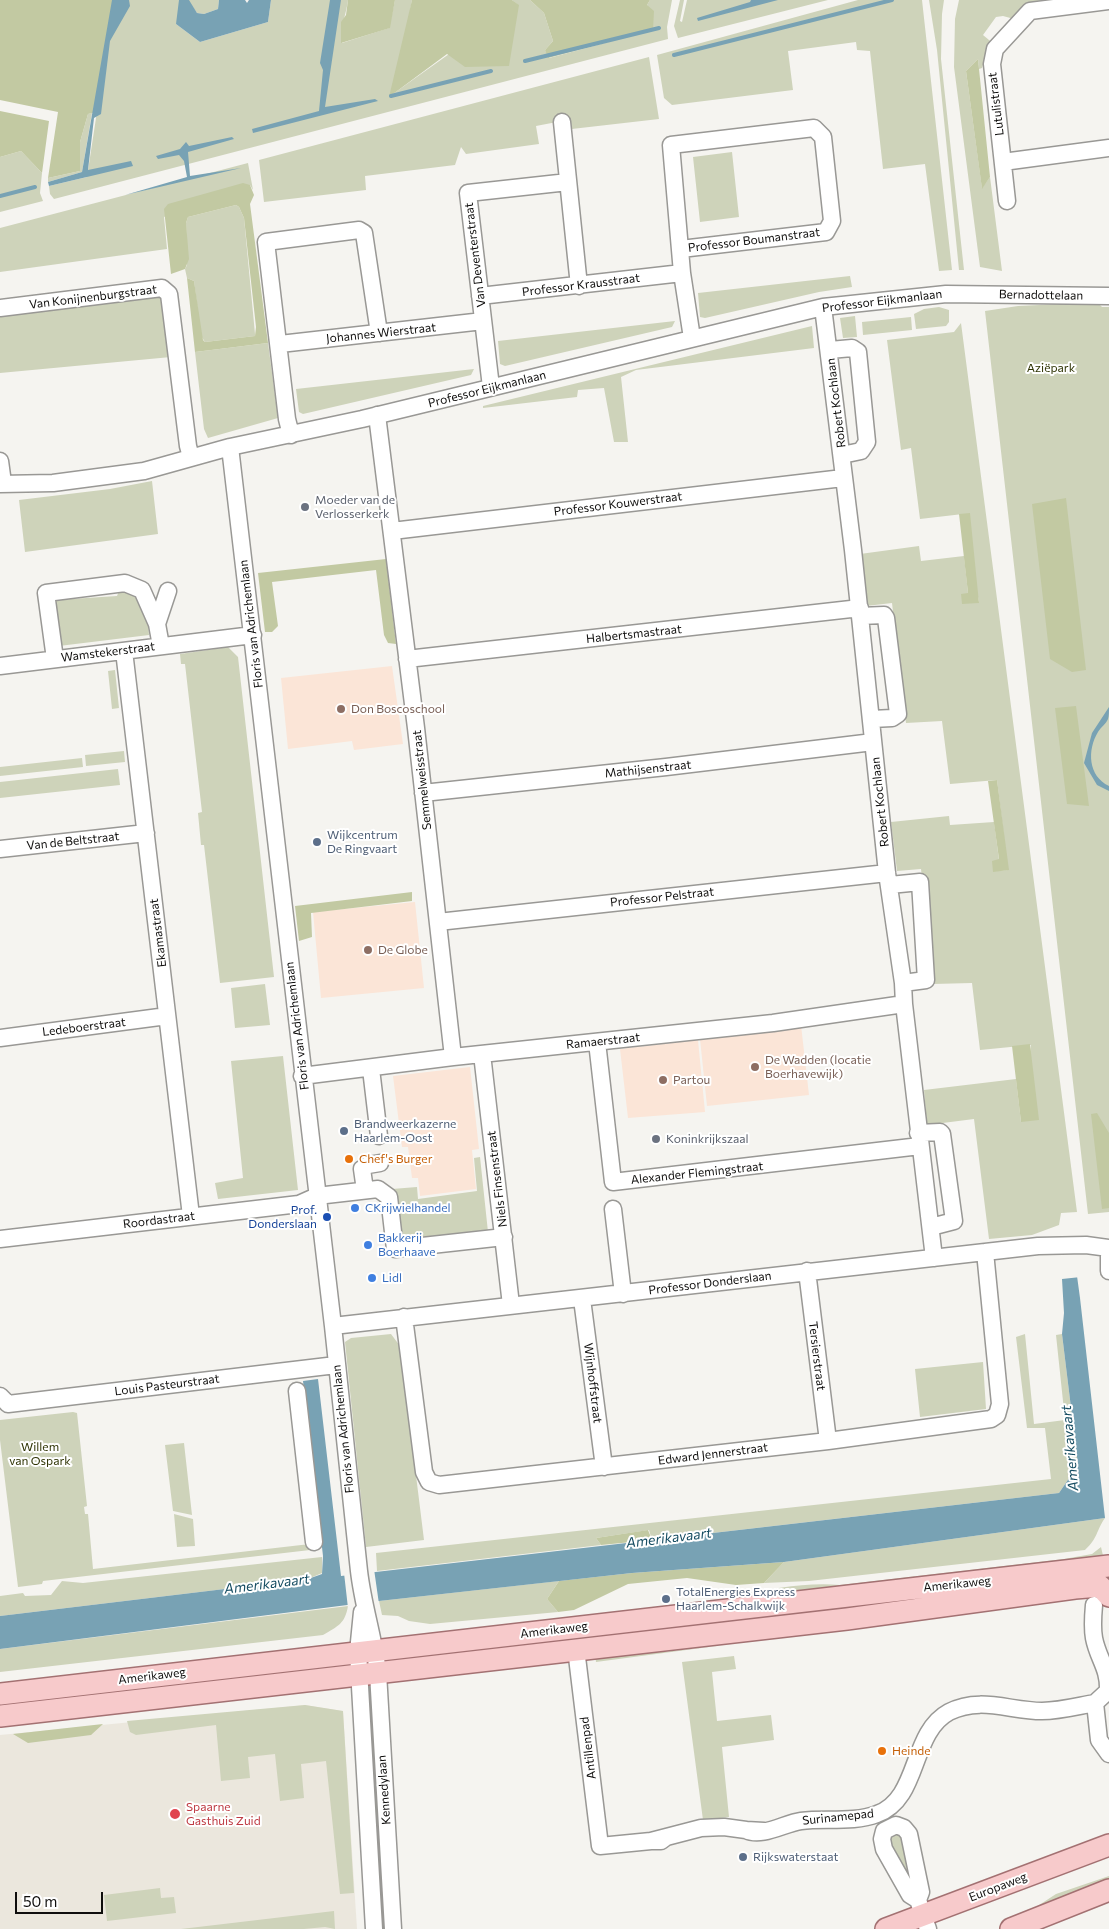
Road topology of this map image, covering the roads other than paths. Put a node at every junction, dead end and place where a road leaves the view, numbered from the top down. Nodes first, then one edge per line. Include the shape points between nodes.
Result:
1 (1109, 0) edge
2 (562, 122) dead end
3 (1109, 148) edge
4 (1003, 162) junction
5 (568, 182) junction
6 (1007, 201) dead end
7 (681, 248) junction
8 (682, 273) junction
9 (579, 286) junction
10 (974, 293) joint
11 (480, 296) junction
12 (1109, 296) edge
13 (823, 307) junction
14 (0, 308) edge
15 (483, 321) junction
16 (379, 333) junction
17 (692, 338) junction
18 (280, 344) junction
19 (830, 350) junction
20 (491, 387) junction
21 (377, 415) junction
22 (292, 435) junction
23 (230, 447) junction
24 (842, 455) junction
25 (191, 456) junction
26 (0, 461) edge
27 (843, 478) junction
28 (1, 483) edge
29 (392, 531) junction
30 (168, 590) dead end
31 (860, 612) junction
32 (157, 624) junction
33 (253, 635) junction
34 (161, 646) junction
35 (124, 650) junction
36 (55, 659) junction
37 (408, 659) junction
38 (0, 666) edge
39 (872, 719) junction
40 (873, 742) junction
41 (422, 793) junction
42 (146, 833) junction
43 (0, 848) edge
44 (889, 879) junction
45 (438, 922) junction
46 (903, 983) junction
47 (904, 1004) junction
48 (167, 1016) junction
49 (0, 1038) edge
50 (597, 1042) junction
51 (482, 1054) junction
52 (453, 1057) junction
53 (371, 1069) junction
54 (302, 1076) junction
55 (379, 1136) dead end
56 (919, 1140) junction
57 (380, 1163) dead end
58 (365, 1190) junction
59 (317, 1196) junction
60 (613, 1209) dead end
61 (191, 1216) junction
62 (931, 1227) junction
63 (504, 1237) junction
64 (0, 1239) edge
65 (1109, 1249) edge
66 (985, 1252) junction
67 (934, 1258) junction
68 (1109, 1271) edge
69 (807, 1272) junction
70 (623, 1294) junction
71 (582, 1299) junction
72 (511, 1305) junction
73 (404, 1317) junction
74 (333, 1326) junction
75 (336, 1365) junction
76 (297, 1391) dead end
77 (0, 1396) edge
78 (828, 1441) junction
79 (604, 1467) junction
80 (314, 1542) dead end
81 (1104, 1587) edge
82 (576, 1649) junction
83 (367, 1651) junction
84 (369, 1674) junction
85 (0, 1694) edge
86 (1095, 1703) junction
87 (0, 1716) edge
88 (1108, 1754) edge
89 (888, 1809) junction
90 (896, 1825) junction
91 (1107, 1844) edge
92 (600, 1846) joint
93 (1109, 1890) edge
94 (924, 1915) edge
95 (374, 1929) edge
96 (393, 1929) edge
97 (886, 1929) edge
98 (1011, 1929) edge

1 - 4 street, Lutulistraat via 1030,11 996,49 992,64
2 - 5 street
3 - 4 street
4 - 6 street, Lutulistraat
5 - 9 street
5 - 11 street, Van Deventerstraat via 468,193
7 - 7 street, Professor Boumanstraat via 671,145 814,128 823,137 832,221 826,232
7 - 8 street
8 - 9 street, Professor Krausstraat
8 - 17 street
9 - 11 street, Professor Krausstraat
10 - 12 street, Bernadottelaan
10 - 13 street, Professor Eijkmanlaan via 930,294
11 - 15 street, Van Deventerstraat
13 - 17 street, Professor Eijkmanlaan
13 - 19 street, Robert Kochlaan
14 - 25 street, Van Konijnenburgstraat via 162,288 170,294
15 - 16 street, Johannes Wierstraat
15 - 20 street, Van Deventerstraat
16 - 18 street, Johannes Wierstraat
16 - 18 street via 364,233 360,230 266,242
17 - 20 street, Professor Eijkmanlaan
18 - 22 street via 287,418
19 - 24 street, Robert Kochlaan
19 - 24 street, Robert Kochlaan via 852,348 858,352 867,442 860,451
20 - 21 street, Professor Eijkmanlaan
21 - 22 street, Professor Eijkmanlaan
21 - 29 street, Semmelweisstraat
22 - 23 street, Professor Eijkmanlaan
23 - 25 street, Professor Eijkmanlaan
23 - 33 street, Floris van Adrichemlaan
24 - 27 street, Robert Kochlaan
25 - 28 street, Professor Eijkmanlaan via 128,474 53,483
26 - 28 street
27 - 29 street, Professor Kouwerstraat
27 - 31 street, Robert Kochlaan
29 - 37 street, Semmelweisstraat
30 - 32 street, Wamstekerstraat
31 - 37 street, Halbertsmastraat
31 - 39 street, Robert Kochlaan
31 - 39 street via 884,614 886,618 898,714 892,718
32 - 34 street, Wamstekerstraat
32 - 36 street, Wamstekerstraat via 142,590 125,583 46,593
33 - 34 street, Wamstekerstraat
33 - 54 street, Floris van Adrichemlaan
34 - 35 street, Wamstekerstraat
35 - 36 street, Wamstekerstraat
35 - 42 street, Ekamastraat
36 - 38 street, Wamstekerstraat
37 - 41 street, Semmelweisstraat
39 - 40 street, Robert Kochlaan
40 - 41 street, Mathijsenstraat
40 - 44 street, Robert Kochlaan
41 - 45 street, Semmelweisstraat
42 - 43 street, Van de Beltstraat
42 - 48 street, Ekamastraat
44 - 45 street, Professor Pelstraat
44 - 46 street, Robert Kochlaan
44 - 46 street via 920,882 926,980
45 - 52 street, Semmelweisstraat
46 - 47 street, Robert Kochlaan
47 - 50 street, Ramaerstraat via 782,1022
47 - 56 street, Robert Kochlaan
48 - 49 street, Ledeboerstraat
48 - 61 street, Ekamastraat
50 - 51 street, Ramaerstraat
50 - 56 street, Alexander Flemingstraat via 613,1182
51 - 52 street, Ramaerstraat
51 - 63 street, Niels Finsenstraat
52 - 53 street, Ramaerstraat
53 - 54 street, Ramaerstraat
53 - 55 street
54 - 59 street, Floris van Adrichemlaan
56 - 62 street, Robert Kochlaan
56 - 62 street via 942,1134 954,1221
57 - 58 street via 362,1169
58 - 59 street, Roordastraat
58 - 63 street via 378,1189 388,1197 395,1249
59 - 61 street, Roordastraat via 299,1204
59 - 74 street, Floris van Adrichemlaan
60 - 70 street
61 - 64 street, Roordastraat
62 - 67 street, Robert Kochlaan
63 - 72 street, Niels Finsenstraat
65 - 66 street, Professor Donderslaan via 1086,1245 1038,1246
65 - 68 street
66 - 67 street, Professor Donderslaan
66 - 78 street, Edward Jennerstraat via 1000,1404 997,1415 983,1422
67 - 69 street, Professor Donderslaan
69 - 70 street, Professor Donderslaan
69 - 78 street, Tersierstraat
70 - 71 street, Professor Donderslaan
71 - 72 street, Professor Donderslaan
71 - 79 street, Wijnhoffstraat
72 - 73 street, Professor Donderslaan
73 - 74 street, Professor Donderslaan
73 - 79 street, Edward Jennerstraat via 424,1472 429,1482 439,1485
74 - 75 street, Floris van Adrichemlaan
75 - 77 street, Louis Pasteurstraat via 8,1404
75 - 83 street, Floris van Adrichemlaan
76 - 80 street
78 - 79 street, Edward Jennerstraat
81 - 82 main road, Amerikaweg via 1011,1595 923,1610
81 - 83 main road, Amerikaweg
81 - 86 street via 1094,1638 1109,1680 1108,1691
82 - 84 main road, Amerikaweg
82 - 92 street, Antillenpad
83 - 84 street, Kennedylaan
83 - 85 main road, Amerikaweg
84 - 87 main road, Amerikaweg
84 - 95 street, Kennedylaan
84 - 96 street, Kennedylaan
86 - 88 street via 1099,1740
86 - 89 street, Surinamepad via 1042,1711 972,1704 950,1712 936,1722 899,1799
89 - 90 street
89 - 92 street, Surinamepad via 869,1816 796,1822 764,1830 701,1828 652,1841
90 - 94 street via 904,1828 912,1841
90 - 94 street via 884,1831 884,1849
91 - 94 main road, Europaweg
93 - 98 main road
94 - 97 main road, Europaweg

